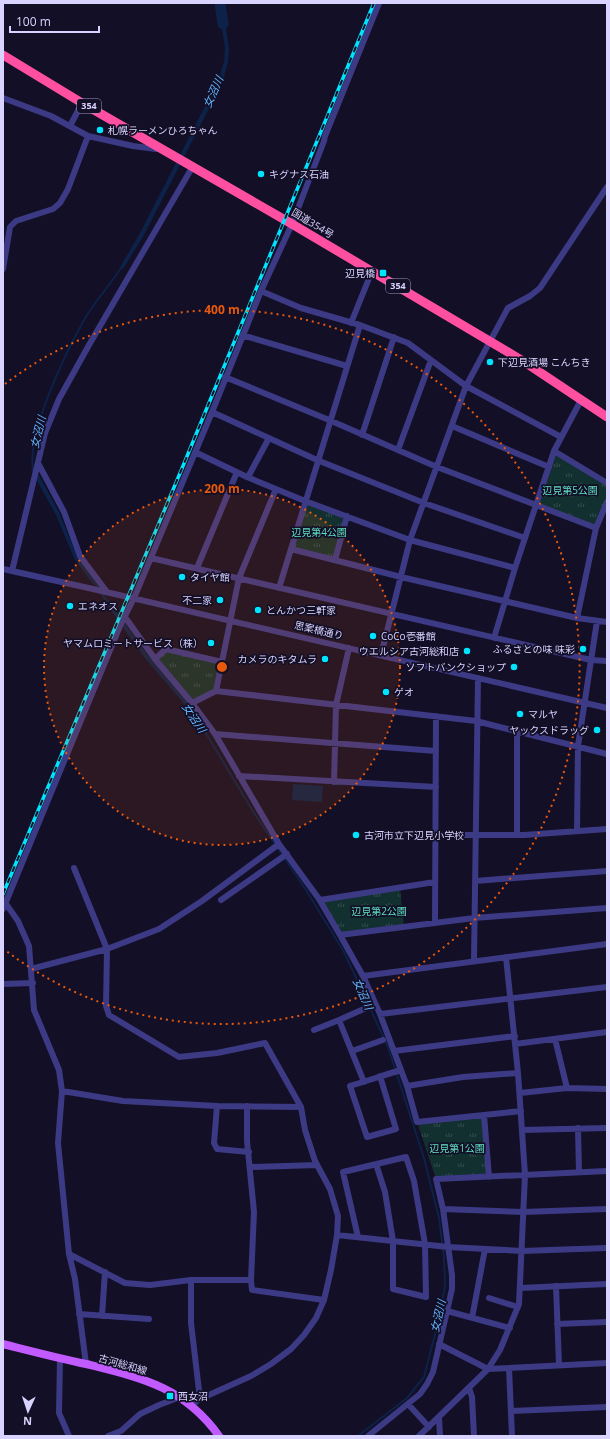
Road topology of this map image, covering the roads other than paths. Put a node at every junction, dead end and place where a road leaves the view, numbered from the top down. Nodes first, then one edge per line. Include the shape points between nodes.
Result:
1 (379, 3) edge
2 (3, 55) edge
3 (3, 98) edge
4 (82, 103) junction
5 (70, 126) junction
6 (88, 136) junction
7 (160, 146) junction
8 (193, 166) junction
9 (607, 187) edge
10 (292, 224) junction
11 (6, 234) edge
12 (3, 269) edge
13 (372, 271) junction
14 (261, 291) junction
15 (351, 323) junction
16 (360, 325) junction
17 (242, 335) junction
18 (394, 338) junction
19 (491, 342) junction
20 (431, 360) junction
21 (346, 366) junction
22 (225, 377) junction
23 (466, 386) junction
24 (581, 400) junction
25 (212, 412) junction
26 (607, 417) edge
27 (329, 420) junction
28 (452, 426) junction
29 (362, 435) junction
30 (561, 437) junction
31 (269, 438) junction
32 (398, 450) junction
33 (554, 451) junction
34 (195, 452) junction
35 (317, 460) junction
36 (37, 465) junction
37 (437, 467) junction
38 (549, 467) junction
39 (237, 472) junction
40 (248, 477) junction
41 (607, 483) edge
42 (276, 489) junction
43 (305, 501) junction
44 (607, 502) edge
45 (424, 503) junction
46 (536, 505) junction
47 (347, 516) junction
48 (596, 528) junction
49 (525, 538) junction
50 (410, 540) junction
51 (291, 549) junction
52 (151, 558) junction
53 (334, 560) junction
54 (197, 568) junction
55 (515, 568) junction
56 (3, 569) edge
57 (12, 571) junction
58 (400, 577) junction
59 (239, 578) junction
60 (279, 588) junction
61 (105, 592) junction
62 (134, 598) junction
63 (504, 601) junction
64 (391, 614) junction
65 (577, 618) junction
66 (230, 620) junction
67 (123, 621) junction
68 (597, 621) junction
69 (607, 622) edge
70 (494, 638) junction
71 (349, 648) junction
72 (381, 655) junction
73 (155, 659) junction
74 (591, 660) junction
75 (607, 661) edge
76 (222, 662) junction
77 (478, 678) junction
78 (216, 691) junction
79 (585, 702) junction
80 (192, 703) junction
81 (336, 704) junction
82 (607, 708) edge
83 (436, 716) junction
84 (476, 721) junction
85 (517, 731) junction
86 (215, 734) junction
87 (335, 743) junction
88 (578, 746) junction
89 (436, 751) junction
90 (607, 754) edge
91 (239, 776) junction
92 (334, 782) junction
93 (436, 787) junction
94 (607, 829) edge
95 (577, 831) junction
96 (435, 835) junction
97 (476, 835) junction
98 (517, 835) junction
99 (279, 844) junction
100 (287, 854) junction
101 (74, 868) dead end
102 (607, 871) edge
103 (240, 872) junction
104 (475, 881) junction
105 (247, 882) junction
106 (435, 882) junction
107 (221, 900) dead end
108 (320, 900) junction
109 (4, 901) edge
110 (607, 908) edge
111 (3, 909) edge
112 (474, 918) junction
113 (435, 922) junction
114 (340, 935) junction
115 (607, 944) edge
116 (107, 949) junction
117 (506, 957) junction
118 (474, 960) junction
119 (31, 969) junction
120 (363, 976) junction
121 (3, 984) edge
122 (33, 984) junction
123 (607, 987) edge
124 (511, 998) junction
125 (375, 1004) junction
126 (380, 1014) junction
127 (340, 1020) junction
128 (314, 1030) dead end
129 (607, 1032) edge
130 (514, 1036) junction
131 (555, 1039) junction
132 (383, 1040) dead end
133 (515, 1044) junction
134 (352, 1051) junction
135 (394, 1051) junction
136 (401, 1070) junction
137 (518, 1073) junction
138 (380, 1076) junction
139 (364, 1082) junction
140 (407, 1086) junction
141 (566, 1088) junction
142 (607, 1089) edge
143 (62, 1092) junction
144 (520, 1093) junction
145 (217, 1106) junction
146 (247, 1106) junction
147 (301, 1107) junction
148 (521, 1111) junction
149 (484, 1115) junction
150 (578, 1128) junction
151 (607, 1128) edge
152 (522, 1130) junction
153 (249, 1152) junction
154 (376, 1164) junction
155 (317, 1165) junction
156 (250, 1166) junction
157 (607, 1171) edge
158 (579, 1172) junction
159 (525, 1175) junction
160 (489, 1177) junction
161 (443, 1209) junction
162 (607, 1209) edge
163 (523, 1212) junction
164 (338, 1235) junction
165 (358, 1237) junction
166 (393, 1241) junction
167 (425, 1244) junction
168 (448, 1247) junction
169 (607, 1248) edge
170 (485, 1249) junction
171 (522, 1251) junction
172 (69, 1254) junction
173 (105, 1272) junction
174 (191, 1280) junction
175 (251, 1280) junction
176 (607, 1284) edge
177 (556, 1286) junction
178 (520, 1288) junction
179 (488, 1298) dead end
180 (324, 1300) junction
181 (518, 1307) junction
182 (447, 1311) junction
183 (79, 1314) junction
184 (102, 1316) junction
185 (472, 1318) junction
186 (148, 1319) dead end
187 (607, 1322) edge
188 (558, 1324) junction
189 (510, 1328) junction
190 (3, 1344) edge
191 (440, 1344) junction
192 (60, 1358) junction
193 (607, 1363) edge
194 (86, 1364) junction
195 (558, 1366) junction
196 (509, 1368) junction
197 (488, 1369) junction
198 (469, 1388) junction
199 (180, 1397) junction
200 (200, 1399) junction
201 (408, 1404) junction
202 (191, 1405) junction
203 (607, 1407) edge
204 (511, 1411) junction
205 (439, 1418) junction
206 (429, 1427) junction
207 (69, 1436) edge
208 (108, 1436) edge
209 (219, 1436) edge
210 (368, 1436) edge
211 (419, 1436) edge
212 (440, 1436) edge
213 (474, 1436) edge
214 (512, 1436) edge

1 - 10 street
2 - 4 highway, 国道354号 / 354
3 - 5 street
4 - 5 street
4 - 7 highway, 国道354号 / 354
5 - 6 street
6 - 7 street via 133,146 156,149
6 - 11 street via 60,203 53,209 16,221
7 - 8 highway, 国道354号 / 354
8 - 10 highway, 国道354号 / 354
8 - 36 street via 59,399 45,433
9 - 19 street via 540,288 508,308
10 - 13 highway, 国道354号 / 354
10 - 14 street
11 - 12 street
13 - 15 street
13 - 19 highway, 国道354号 / 354
14 - 15 street via 301,308
14 - 17 street
15 - 16 street
16 - 18 street
16 - 21 street
17 - 21 street
17 - 22 street
18 - 20 street via 408,343
18 - 29 street
19 - 23 street
19 - 24 highway, 国道354号 / 354
20 - 23 street
20 - 32 street
21 - 27 street
22 - 25 street
22 - 27 street
23 - 28 street
23 - 30 street
24 - 26 highway, 国道354号 / 354
24 - 30 street
25 - 31 street
25 - 34 street
27 - 29 street
27 - 35 street
28 - 37 street
28 - 38 street
29 - 32 street
30 - 33 street
31 - 35 street
31 - 40 street
32 - 37 street
33 - 38 street
33 - 41 street
34 - 39 street
34 - 52 street
35 - 43 street
35 - 45 street
36 - 57 street
36 - 61 street via 64,512 80,556
37 - 45 street
37 - 46 street
38 - 46 street
39 - 40 street
39 - 54 street
40 - 42 street
42 - 43 street
42 - 59 street
43 - 47 street
43 - 51 street
44 - 48 street
45 - 49 street
45 - 50 street
46 - 48 street
46 - 49 street
47 - 50 street
47 - 53 street
48 - 65 street
49 - 55 street
50 - 55 street
50 - 58 street
51 - 53 street
51 - 60 street
52 - 54 street
52 - 62 street
53 - 58 street
54 - 59 street
55 - 63 street
56 - 57 street, 思案橋通り
57 - 61 street, 思案橋通り
58 - 63 street
58 - 64 street
59 - 60 street
59 - 66 street
60 - 64 street
61 - 62 street, 思案橋通り
62 - 66 street, 思案橋通り
62 - 67 street
63 - 65 street
63 - 70 street
64 - 70 street
64 - 72 street
65 - 68 street
66 - 71 street, 思案橋通り
66 - 76 street
67 - 73 street
67 - 109 street
68 - 69 street
68 - 74 street
70 - 74 street
71 - 72 street, 思案橋通り
71 - 81 street
72 - 77 street, 思案橋通り
73 - 76 street via 166,649
73 - 80 street
74 - 75 street
74 - 79 street
76 - 78 street
77 - 79 street, 思案橋通り
77 - 84 street
78 - 80 street
78 - 81 street
79 - 82 street, 思案橋通り
79 - 88 street
80 - 86 street
81 - 83 street
81 - 87 street
83 - 84 street
83 - 89 street
84 - 85 street
84 - 97 street
85 - 88 street
85 - 98 street
86 - 87 street
86 - 91 street
87 - 89 street
87 - 92 street
88 - 90 street
88 - 95 street
89 - 93 street
91 - 92 street
91 - 99 street
92 - 93 street
93 - 96 street
94 - 95 street
95 - 98 street
96 - 97 street
96 - 106 street
97 - 98 street
97 - 104 street
99 - 100 street
99 - 103 street
100 - 105 street
100 - 108 street
101 - 116 street
102 - 104 street
103 - 105 street
103 - 116 street via 159,929
104 - 112 street
105 - 107 street
106 - 108 street
106 - 113 street
108 - 114 street
109 - 111 street
109 - 119 street via 18,921 29,946
110 - 112 street
112 - 113 street
112 - 118 street
113 - 114 street
114 - 120 street
115 - 117 street
116 - 119 street
116 - 147 street via 106,1006 109,1015 179,1057 217,1053 265,1043
117 - 118 street
117 - 124 street
118 - 120 street
119 - 122 street
120 - 125 street
121 - 122 street
122 - 143 street via 34,1010 59,1070
123 - 124 street
124 - 126 street
124 - 130 street
125 - 126 street
125 - 127 street
126 - 135 street
127 - 128 street
127 - 134 street
129 - 131 street
130 - 133 street
130 - 135 street
131 - 133 street
131 - 141 street
132 - 134 street
133 - 137 street
134 - 139 street
135 - 136 street
136 - 138 street
136 - 140 street
137 - 140 street via 463,1077
137 - 144 street
138 - 139 street
138 - 139 street via 396,1129 367,1137 350,1086
140 - 149 street via 417,1122
141 - 142 street
141 - 144 street
143 - 145 street via 123,1101
143 - 172 street via 58,1143
144 - 148 street
145 - 146 street
145 - 153 street via 214,1144 217,1149
146 - 147 street
146 - 153 street
147 - 155 street
148 - 149 street
148 - 152 street
149 - 160 street
150 - 151 street
150 - 152 street
150 - 158 street
152 - 159 street
153 - 156 street
154 - 165 street via 343,1172
154 - 166 street via 385,1192
154 - 167 street via 406,1157 414,1181
155 - 156 street
155 - 164 street via 330,1189 338,1216
156 - 175 street via 254,1212
157 - 158 street
158 - 159 street
159 - 160 street
159 - 163 street
160 - 161 street via 436,1179
161 - 163 street
161 - 168 street
162 - 163 street
163 - 171 street
164 - 165 street
164 - 180 street
165 - 166 street
166 - 167 street
166 - 167 street via 393,1289 426,1297
167 - 168 street
168 - 170 street
168 - 182 street via 452,1289
169 - 171 street
170 - 171 street
170 - 185 street
171 - 178 street
172 - 173 street
172 - 183 street
173 - 174 street via 126,1283 150,1285
173 - 184 street
174 - 175 street
174 - 200 street via 191,1323
175 - 180 street via 252,1290
176 - 177 street
177 - 178 street
177 - 188 street
178 - 181 street
179 - 181 street
180 - 200 street via 316,1318 291,1349 251,1376
181 - 189 street
182 - 185 street
182 - 191 street
183 - 184 street
183 - 194 street
184 - 186 street
185 - 189 street
187 - 188 street
188 - 195 street
189 - 197 street
190 - 192 main road, 古河総和線
191 - 197 street
191 - 201 street via 428,1384
192 - 194 main road, 古河総和線
192 - 207 street via 59,1413
193 - 195 street
194 - 199 main road, 古河総和線 via 143,1379
195 - 196 street
196 - 197 street
196 - 204 street
197 - 198 street
198 - 205 street
198 - 213 street via 472,1397
199 - 202 main road, 古河総和線
199 - 208 street via 140,1414 121,1431
200 - 202 street
201 - 206 street
201 - 210 street
202 - 209 main road, 古河総和線
203 - 204 street
204 - 214 street
205 - 206 street
205 - 212 street
206 - 211 street

